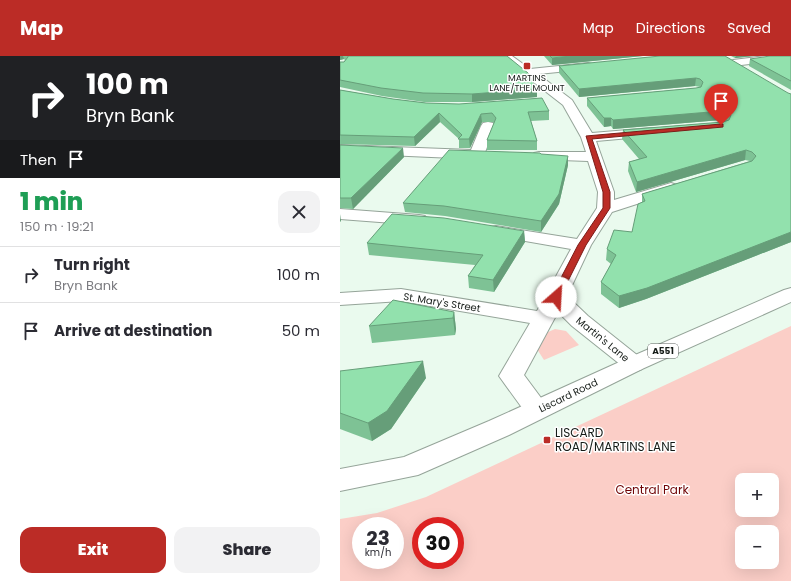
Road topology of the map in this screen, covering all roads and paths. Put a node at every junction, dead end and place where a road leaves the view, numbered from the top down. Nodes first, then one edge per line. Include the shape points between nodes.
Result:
1 (505, 56) edge
2 (722, 56) edge
3 (791, 56) edge
4 (773, 57) edge
5 (733, 63) junction
6 (597, 65) edge
7 (746, 70) edge
8 (528, 72) junction
9 (543, 101) edge
10 (566, 101) junction
11 (584, 102) edge
12 (488, 126) edge
13 (666, 130) edge
14 (588, 137) junction
15 (340, 149) edge
16 (476, 155) junction
17 (492, 155) edge
18 (524, 156) edge
19 (595, 157) junction
20 (687, 184) edge
21 (606, 208) junction
22 (340, 214) edge
23 (437, 222) edge
24 (483, 228) edge
25 (582, 245) junction
26 (791, 294) edge
27 (556, 297) junction
28 (340, 299) edge
29 (543, 319) junction
30 (634, 364) junction
31 (537, 410) junction
32 (340, 480) edge

1 - 8 street
2 - 5 street
3 - 4 street
4 - 5 street
5 - 7 street
6 - 8 street
8 - 10 street
9 - 10 street
10 - 11 street
10 - 14 street
12 - 16 street
13 - 14 street
14 - 19 street
15 - 16 street
16 - 17 street
18 - 19 street
19 - 21 street via 606,192
20 - 21 street
21 - 25 street
22 - 23 street
24 - 25 street
25 - 27 street
26 - 30 street, Liscard Road / A551
27 - 29 street
27 - 30 street, Martin's Lane via 580,321
28 - 29 street, St. Mary's Street via 401,296
29 - 31 street via 511,376
30 - 31 street, Liscard Road / A551
31 - 32 street, Liscard Road / A551 via 408,467

